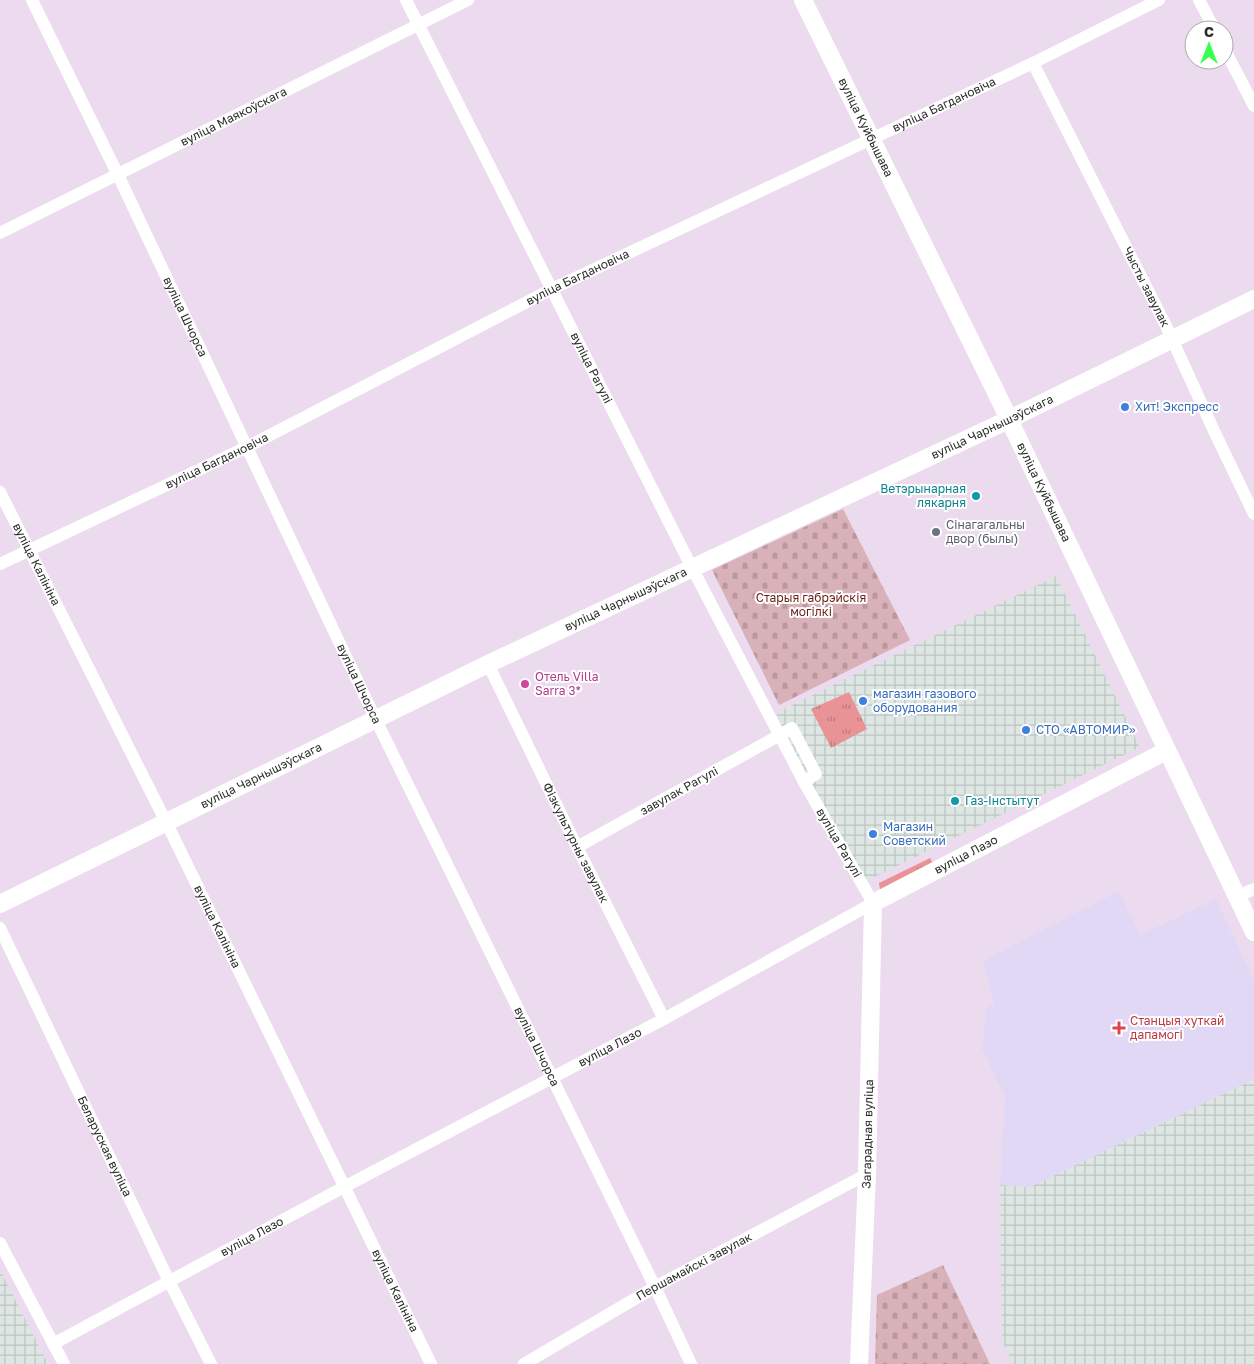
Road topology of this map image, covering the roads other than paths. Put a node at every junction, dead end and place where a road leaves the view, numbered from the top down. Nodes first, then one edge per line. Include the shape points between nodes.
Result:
1 (32, 0) edge
2 (406, 0) edge
3 (468, 0) edge
4 (803, 0) edge
5 (1159, 0) edge
6 (1199, 0) edge
7 (1210, 20) edge
8 (418, 26) junction
9 (1033, 62) junction
10 (1234, 67) edge
11 (1254, 106) edge
12 (871, 138) junction
13 (118, 175) junction
14 (0, 234) edge
15 (552, 289) junction
16 (1254, 298) edge
17 (1172, 338) junction
18 (1008, 420) junction
19 (247, 447) junction
20 (0, 492) edge
21 (1254, 514) edge
22 (28, 550) junction
23 (0, 564) edge
24 (692, 567) junction
25 (488, 664) junction
26 (376, 720) junction
27 (780, 734) junction
28 (1166, 751) junction
29 (166, 821) junction
30 (577, 847) junction
31 (1246, 892) edge
32 (0, 904) edge
33 (873, 904) junction
34 (0, 928) edge
35 (1254, 932) edge
36 (664, 1019) junction
37 (551, 1078) junction
38 (867, 1174) junction
39 (344, 1187) junction
40 (0, 1242) edge
41 (169, 1281) junction
42 (655, 1287) junction
43 (53, 1344) junction
44 (64, 1364) edge
45 (211, 1364) edge
46 (431, 1364) edge
47 (524, 1364) edge
48 (691, 1364) edge
49 (859, 1364) edge

1 - 13 street, вуліца Шчорса
2 - 8 street, вуліца Рагулі
3 - 8 street, вуліца Маякоўскага
4 - 12 street, вуліца Куйбышава
5 - 9 street, вуліца Багдановіча
6 - 7 street
8 - 13 street, вуліца Маякоўскага
8 - 15 street, вуліца Рагулі
9 - 12 street, вуліца Багдановіча
9 - 17 street, Чысты завулак
10 - 11 street
12 - 15 street, вуліца Багдановіча
12 - 18 street, вуліца Куйбышава
13 - 14 street, вуліца Маякоўскага
13 - 19 street, вуліца Шчорса
15 - 19 street, вуліца Багдановіча
15 - 24 street, вуліца Рагулі
16 - 17 street, вуліца Чарнышэўскага
17 - 18 street, вуліца Чарнышэўскага
17 - 21 street, Чысты завулак
18 - 24 street, вуліца Чарнышэўскага
18 - 28 street, вуліца Куйбышава
19 - 22 street, вуліца Багдановіча
19 - 26 street, вуліца Шчорса
20 - 22 street, вуліца Калініна
22 - 23 street, вуліца Багдановіча
22 - 29 street, вуліца Калініна
24 - 25 street, вуліца Чарнышэўскага
24 - 27 street, вуліца Рагулі
25 - 26 street, вуліца Чарнышэўскага
25 - 30 street, Фізкультурны завулак
26 - 29 street, вуліца Чарнышэўскага
26 - 37 street, вуліца Шчорса
27 - 30 street, завулак Рагулі
27 - 33 street, вуліца Рагулі
28 - 31 street, вуліца Куйбышава
28 - 33 street, вуліца Лазо
29 - 32 street, вуліца Чарнышэўскага
29 - 39 street, вуліца Калініна
30 - 36 street, Фізкультурны завулак
31 - 35 street, вуліца Куйбышава
33 - 36 street, вуліца Лазо
33 - 38 street, Загарадная вуліца
34 - 41 street, Беларуская вуліца
36 - 37 street, вуліца Лазо
37 - 39 street, вуліца Лазо
37 - 42 street, вуліца Шчорса
38 - 42 street, Першамайскі завулак
38 - 49 street, Загарадная вуліца
39 - 41 street, вуліца Лазо
39 - 46 street, вуліца Калініна
40 - 43 street
41 - 43 street, вуліца Лазо
41 - 45 street, Беларуская вуліца
42 - 47 street, Першамайскі завулак
42 - 48 street, вуліца Шчорса
43 - 44 street

